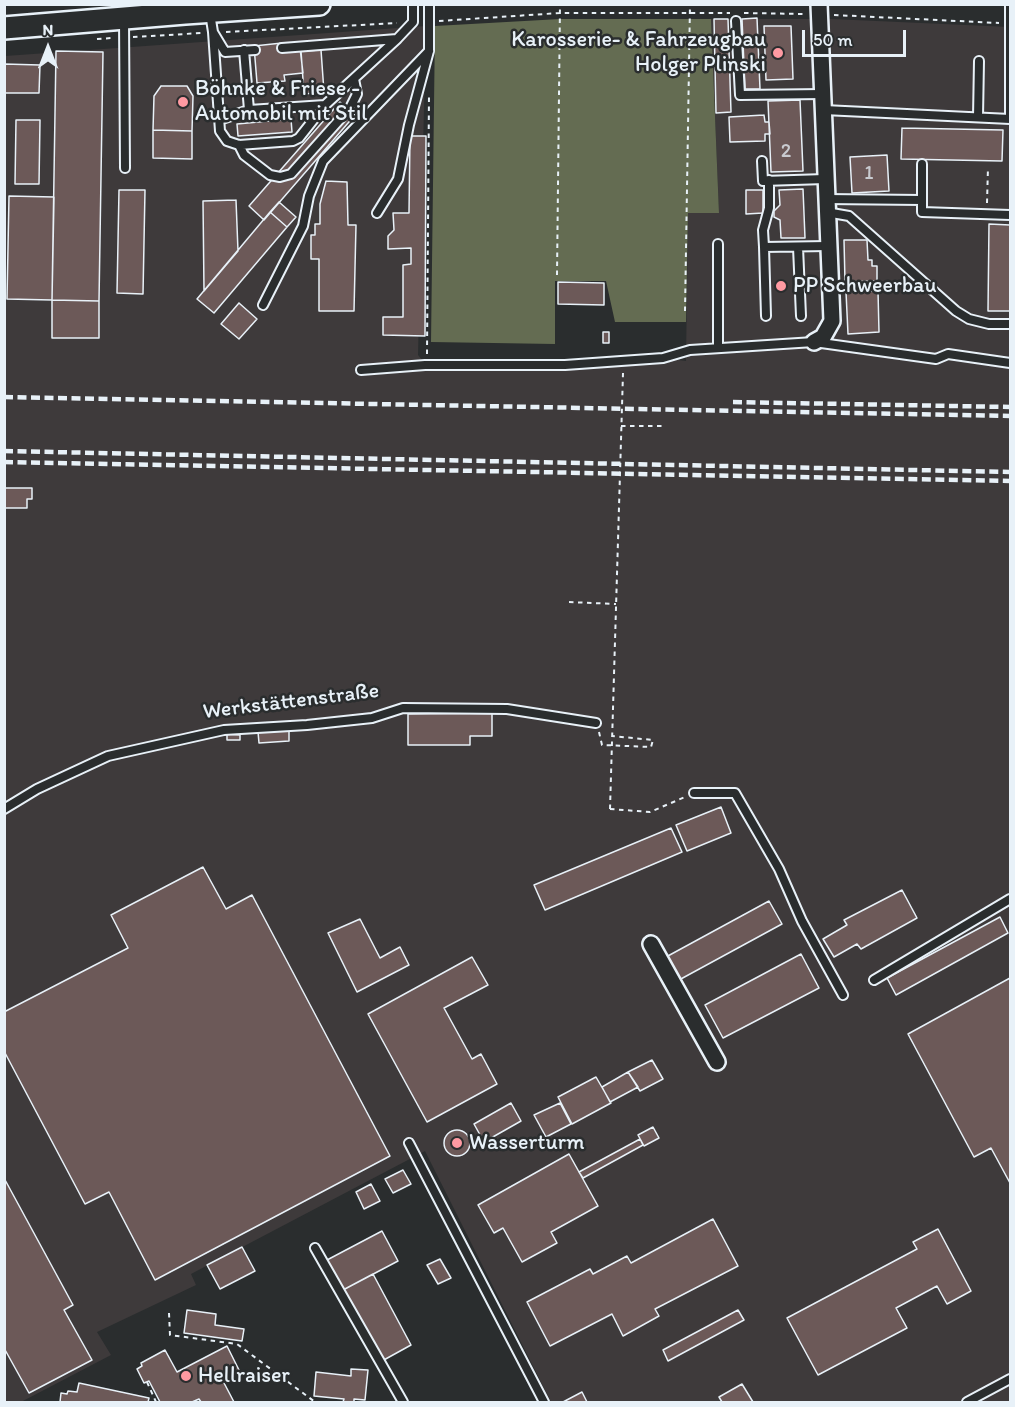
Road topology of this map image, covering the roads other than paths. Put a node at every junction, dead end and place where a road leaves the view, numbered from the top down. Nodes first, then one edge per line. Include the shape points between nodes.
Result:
1 (319, 4) edge
2 (413, 4) edge
3 (429, 4) edge
4 (1010, 4) edge
5 (819, 9) edge
6 (736, 21) dead end
7 (211, 22) junction
8 (1010, 23) edge
9 (4, 28) edge
10 (124, 28) junction
11 (397, 39) junction
12 (282, 48) dead end
13 (244, 50) junction
14 (255, 50) dead end
15 (429, 51) junction
16 (979, 62) dead end
17 (354, 78) junction
18 (823, 102) junction
19 (326, 105) junction
20 (249, 110) junction
21 (978, 117) junction
22 (1010, 119) edge
23 (219, 120) junction
24 (239, 145) junction
25 (762, 161) dead end
26 (922, 164) dead end
27 (125, 168) dead end
28 (825, 178) junction
29 (769, 180) junction
30 (922, 200) junction
31 (826, 205) junction
32 (376, 213) dead end
33 (1011, 214) edge
34 (718, 244) dead end
35 (798, 246) junction
36 (828, 246) junction
37 (764, 248) junction
38 (263, 305) dead end
39 (766, 316) dead end
40 (801, 316) dead end
41 (1011, 324) edge
42 (814, 342) junction
43 (718, 348) junction
44 (1011, 363) edge
45 (361, 370) dead end
46 (596, 723) road end
47 (693, 793) road end
48 (4, 809) edge
49 (1011, 899) edge
50 (651, 944) dead end
51 (874, 980) dead end
52 (843, 995) dead end
53 (717, 1062) dead end
54 (409, 1143) dead end
55 (315, 1248) dead end
56 (1011, 1379) edge
57 (403, 1402) edge
58 (544, 1402) edge
59 (967, 1402) edge

1 - 7 main road
2 - 11 lane via 413,22
3 - 15 lane
4 - 8 lane
5 - 18 street
6 - 18 lane via 740,95
7 - 10 main road
7 - 13 lane via 225,52
7 - 23 lane
8 - 22 lane
9 - 10 main road
10 - 27 lane
11 - 12 lane
11 - 17 lane
13 - 14 lane
13 - 20 lane
15 - 32 lane via 398,179
15 - 38 lane via 323,161 309,196 303,226
16 - 21 lane
17 - 19 lane
17 - 24 lane via 357,94 350,108 291,174 270,175 244,155
18 - 21 lane
18 - 28 street
19 - 20 lane
19 - 24 lane via 293,141
20 - 23 lane
21 - 22 lane
23 - 24 lane via 227,141
25 - 29 lane via 763,181
26 - 30 lane
28 - 29 lane
28 - 31 street
29 - 37 lane
30 - 31 lane
30 - 33 lane via 922,212
31 - 36 street
31 - 41 lane via 849,216 956,312 989,324
34 - 43 lane
35 - 36 lane
35 - 37 lane
35 - 40 lane
36 - 42 street via 832,321 823,337
37 - 39 lane
42 - 43 lane
42 - 44 lane via 936,359 948,354
43 - 45 lane via 690,350 663,358 565,365 425,365
46 - 48 lane, Werkstättenstraße via 507,709 403,708 372,718 224,730 108,756 36,789
47 - 52 lane via 735,793
49 - 51 lane
50 - 53 street
54 - 58 lane
55 - 57 lane
56 - 59 lane

